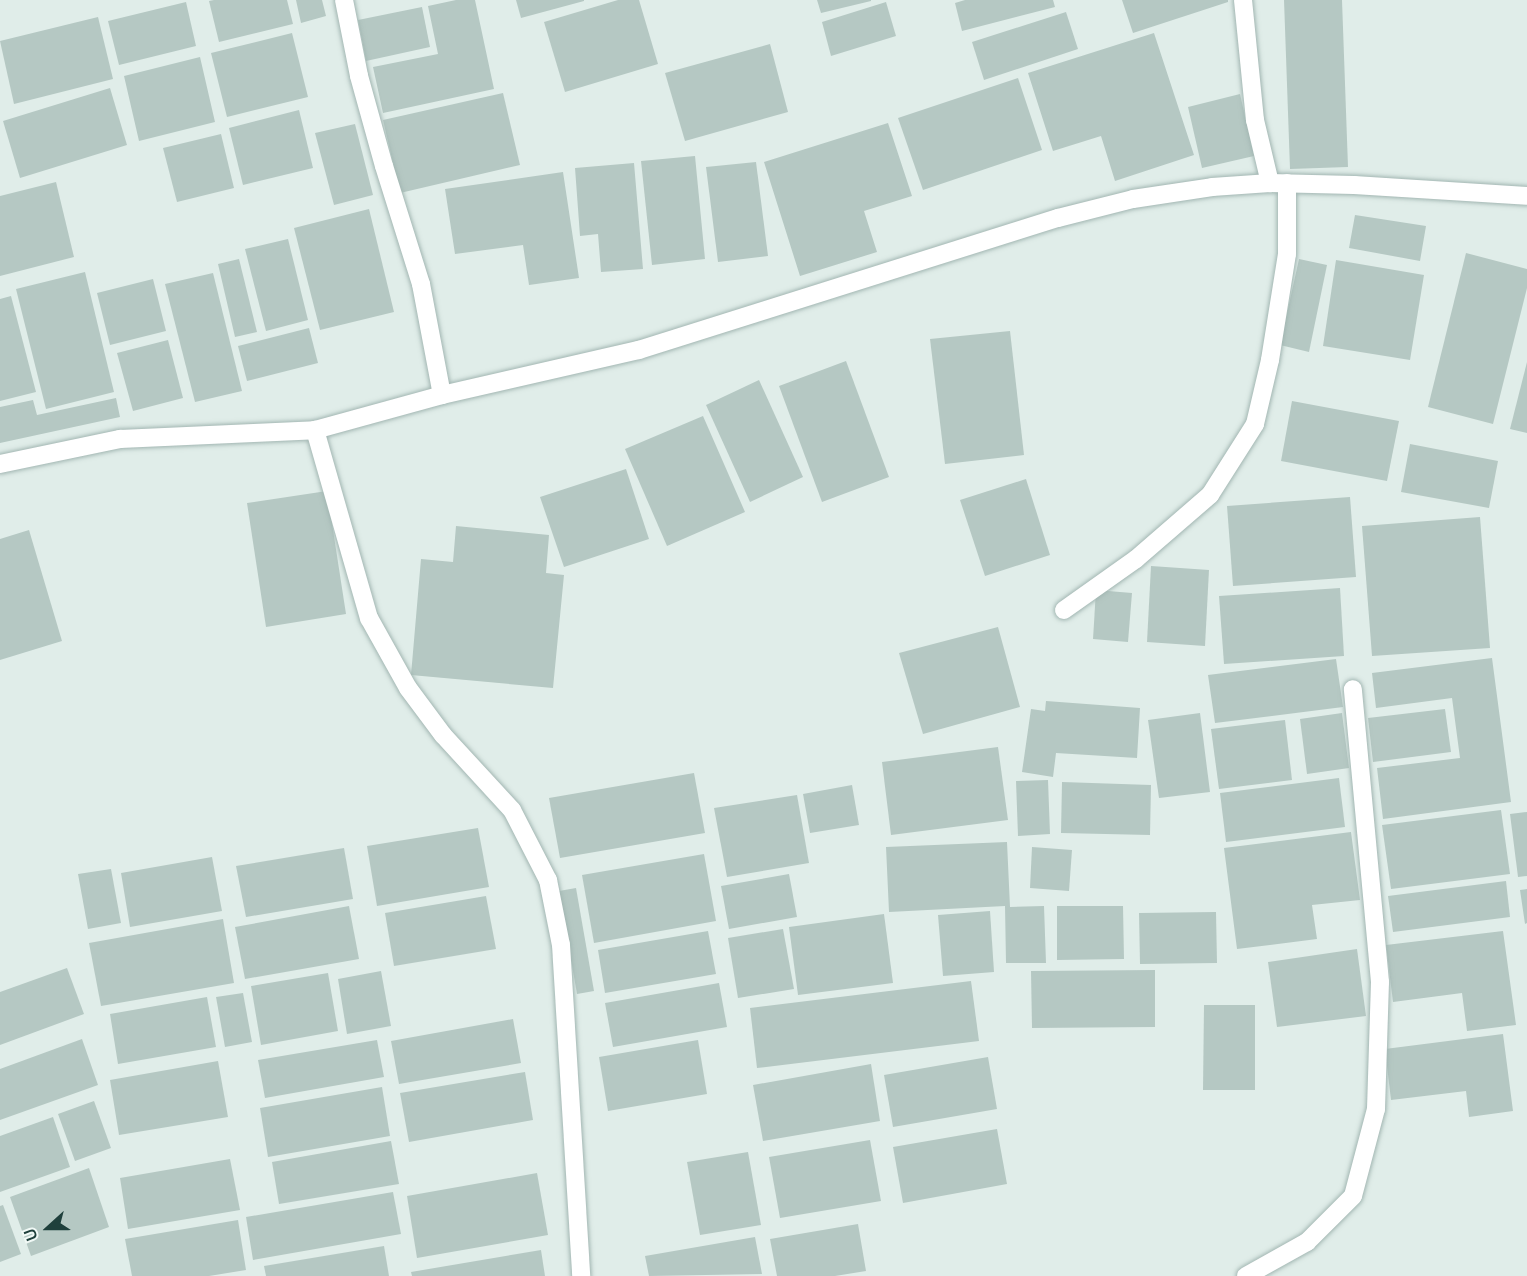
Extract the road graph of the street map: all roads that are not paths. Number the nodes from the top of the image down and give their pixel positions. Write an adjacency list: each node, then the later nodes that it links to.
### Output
1 (344, 0): 5 (street)
2 (1243, 0): 3 (street)
3 (1278, 183): 4 (street); 5 (street); 8 (street)
4 (1527, 196)
5 (442, 395): 6 (street)
6 (315, 430): 7 (street); 10 (street)
7 (0, 464)
8 (1064, 610)
9 (1353, 689): 11 (street)
10 (581, 1276)
11 (1246, 1276)

